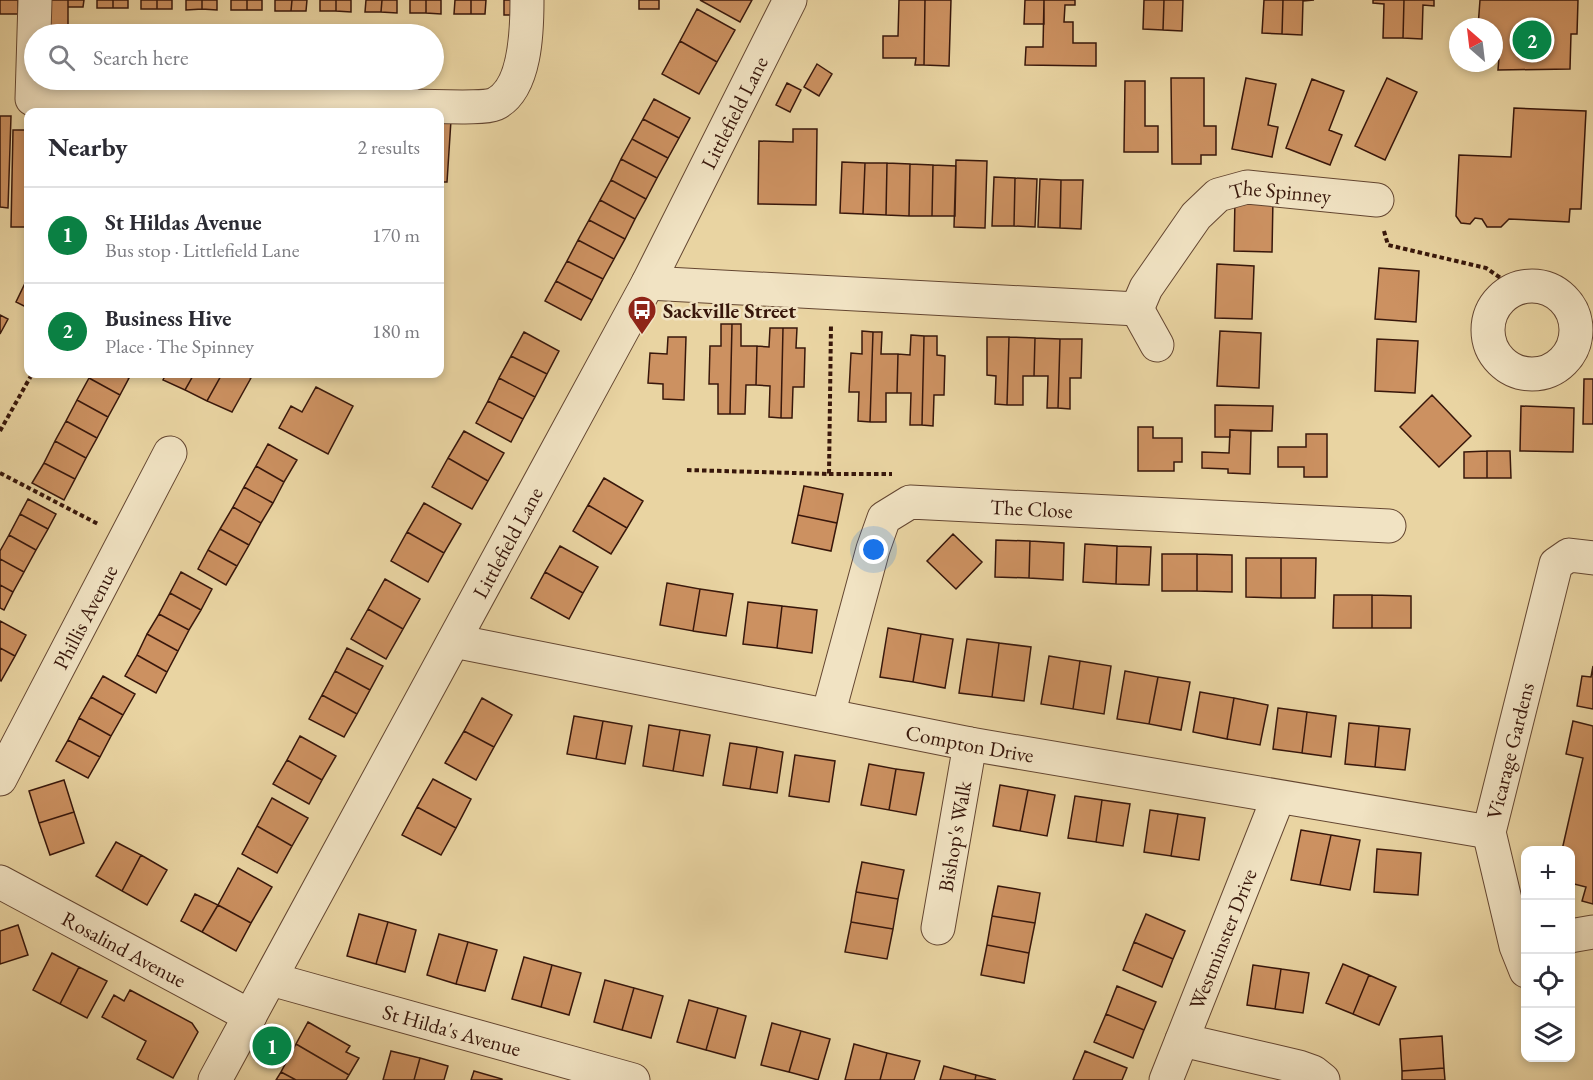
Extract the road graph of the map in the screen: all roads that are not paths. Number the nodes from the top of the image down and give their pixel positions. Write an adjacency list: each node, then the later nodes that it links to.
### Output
1 (35, 0): 4 (street)
2 (528, 0): 5 (street)
3 (790, 0): 7 (street, Littlefield Lane)
4 (34, 24)
5 (32, 90)
6 (1377, 200): 8 (street, The Spinney)
7 (648, 283): 8 (street); 14 (street, Littlefield Lane)
8 (1129, 308): 10 (street)
9 (1585, 326): 9 (street)
10 (1157, 345)
11 (170, 453): 17 (street, Phillis Avenue)
12 (1389, 526): 15 (street, The Close)
13 (1593, 558): 19 (street, Vicarage Gardens)
14 (454, 641): 15 (street, Compton Drive); 25 (street, Littlefield Lane)
15 (828, 715): 16 (street, Compton Drive)
16 (970, 744): 18 (street, Compton Drive); 21 (street, Bishop's Walk)
17 (0, 779)
18 (1278, 798): 19 (street, Compton Drive); 27 (street, Westminster Drive)
19 (1489, 832): 24 (street, Vicarage Gardens)
20 (0, 882): 26 (street, Rosalind Avenue)
21 (938, 928)
22 (1593, 932): 23 (street)
23 (1575, 935)
24 (1521, 950)
25 (271, 979): 26 (street, Littlefield Lane); 29 (street, St Hilda's Avenue)
26 (250, 1016): 28 (street, Littlefield Lane)
27 (1182, 1040): 30 (street, Westminster Drive); 31 (street)
28 (215, 1080)
29 (633, 1080)
30 (1166, 1080)
31 (1323, 1080)

